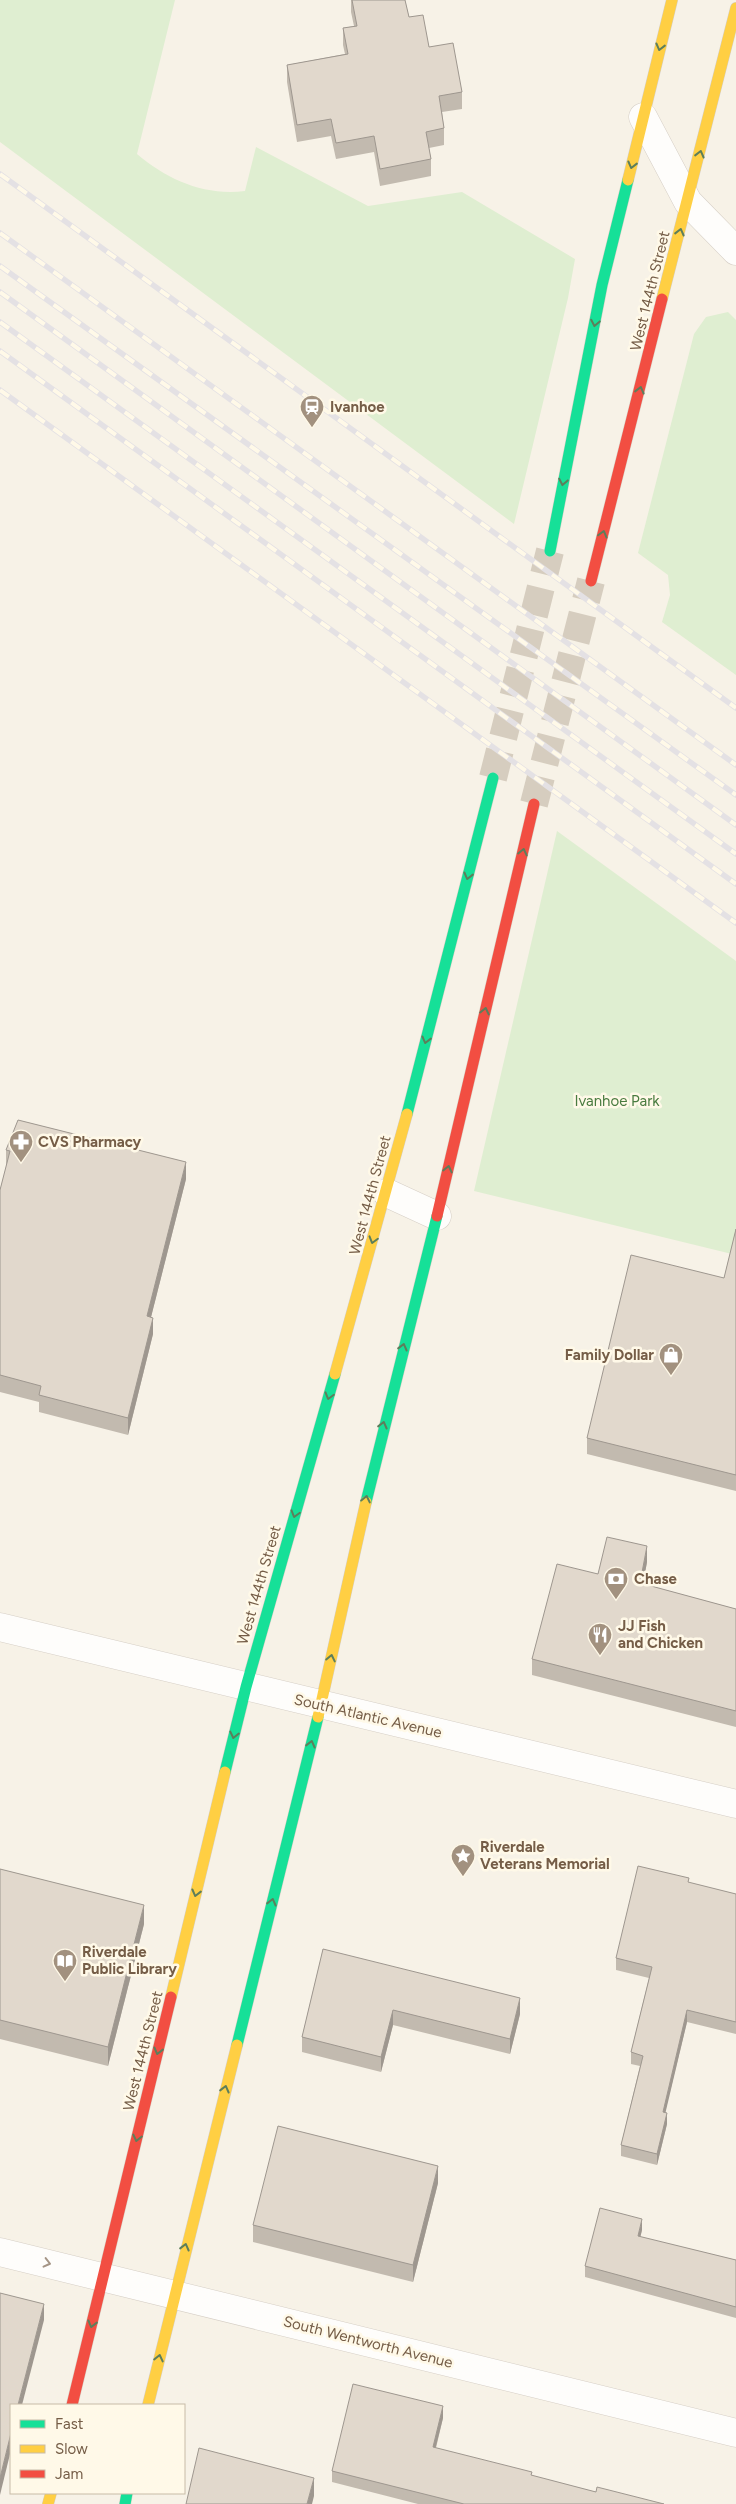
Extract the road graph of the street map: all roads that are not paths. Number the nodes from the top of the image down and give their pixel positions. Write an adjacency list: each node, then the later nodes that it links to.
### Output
1 (672, 0): 3 (street, one-way to 3)
2 (736, 8): 4 (street, West 144th Street, one-way to 2)
3 (643, 117): 4 (street); 6 (street, one-way to 6)
4 (688, 202): 5 (street); 7 (street, West 144th Street, one-way to 4)
5 (736, 251)
6 (550, 551)
7 (591, 581)
8 (493, 778): 10 (street, West 144th Street, one-way to 10)
9 (534, 804): 11 (street, one-way to 9)
10 (387, 1193): 11 (street); 13 (street, West 144th Street, one-way to 13)
11 (437, 1216): 14 (street, one-way to 11)
12 (0, 1627): 13 (street, South Atlantic Avenue)
13 (246, 1687): 14 (street, South Atlantic Avenue); 17 (street, West 144th Street, one-way to 17)
14 (321, 1706): 15 (street, South Atlantic Avenue); 18 (street, one-way to 14)
15 (736, 1804)
16 (0, 2252): 17 (street, South Wentworth Avenue, one-way to 17)
17 (104, 2277): 18 (street, South Wentworth Avenue); 19 (street, West 144th Street, one-way to 19)
18 (174, 2294): 20 (street, one-way to 18); 21 (street, South Wentworth Avenue)
19 (72, 2404)
20 (148, 2404)
21 (736, 2433)

